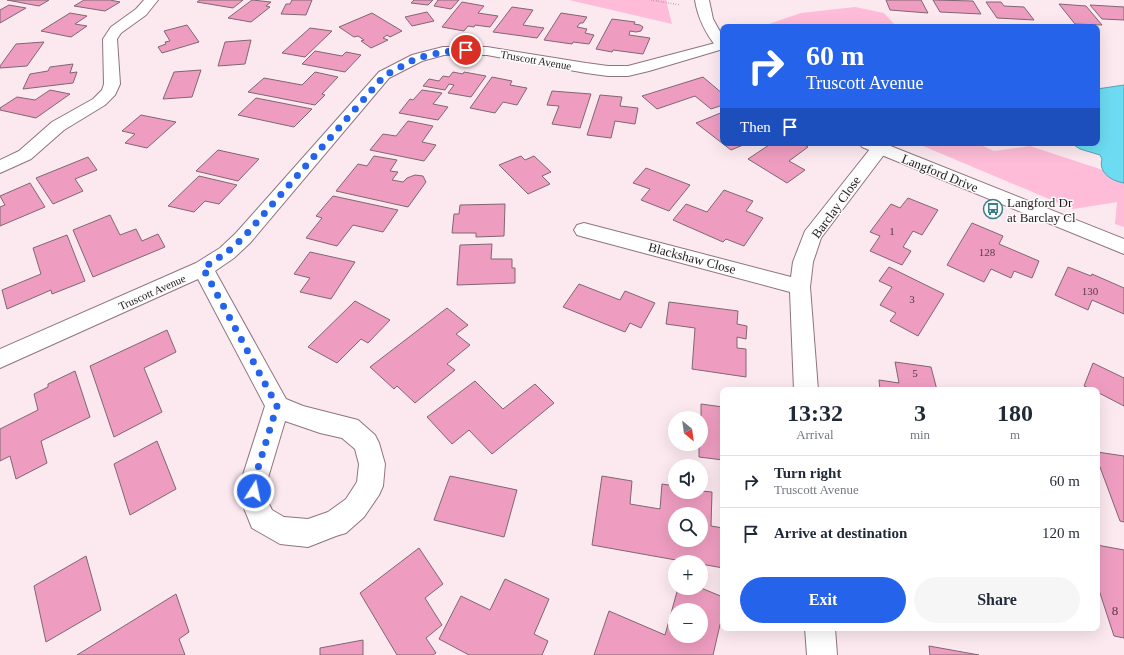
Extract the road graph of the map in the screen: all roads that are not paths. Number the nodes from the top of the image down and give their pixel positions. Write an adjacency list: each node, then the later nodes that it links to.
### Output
1 (150, 0): 6 (street)
2 (702, 0): 3 (street)
3 (720, 44)
4 (720, 47): 9 (street, Truscott Avenue)
5 (874, 146): 8 (street, Langford Drive); 10 (street, Barclay Close)
6 (0, 167)
7 (584, 230): 10 (street, Blackshaw Close)
8 (1124, 247)
9 (203, 268): 11 (street, Truscott Avenue); 13 (street)
10 (800, 287): 12 (street, Barclay Close)
11 (0, 358)
12 (806, 387)
13 (277, 406): 13 (street)
14 (820, 631): 15 (street)
15 (822, 655)

